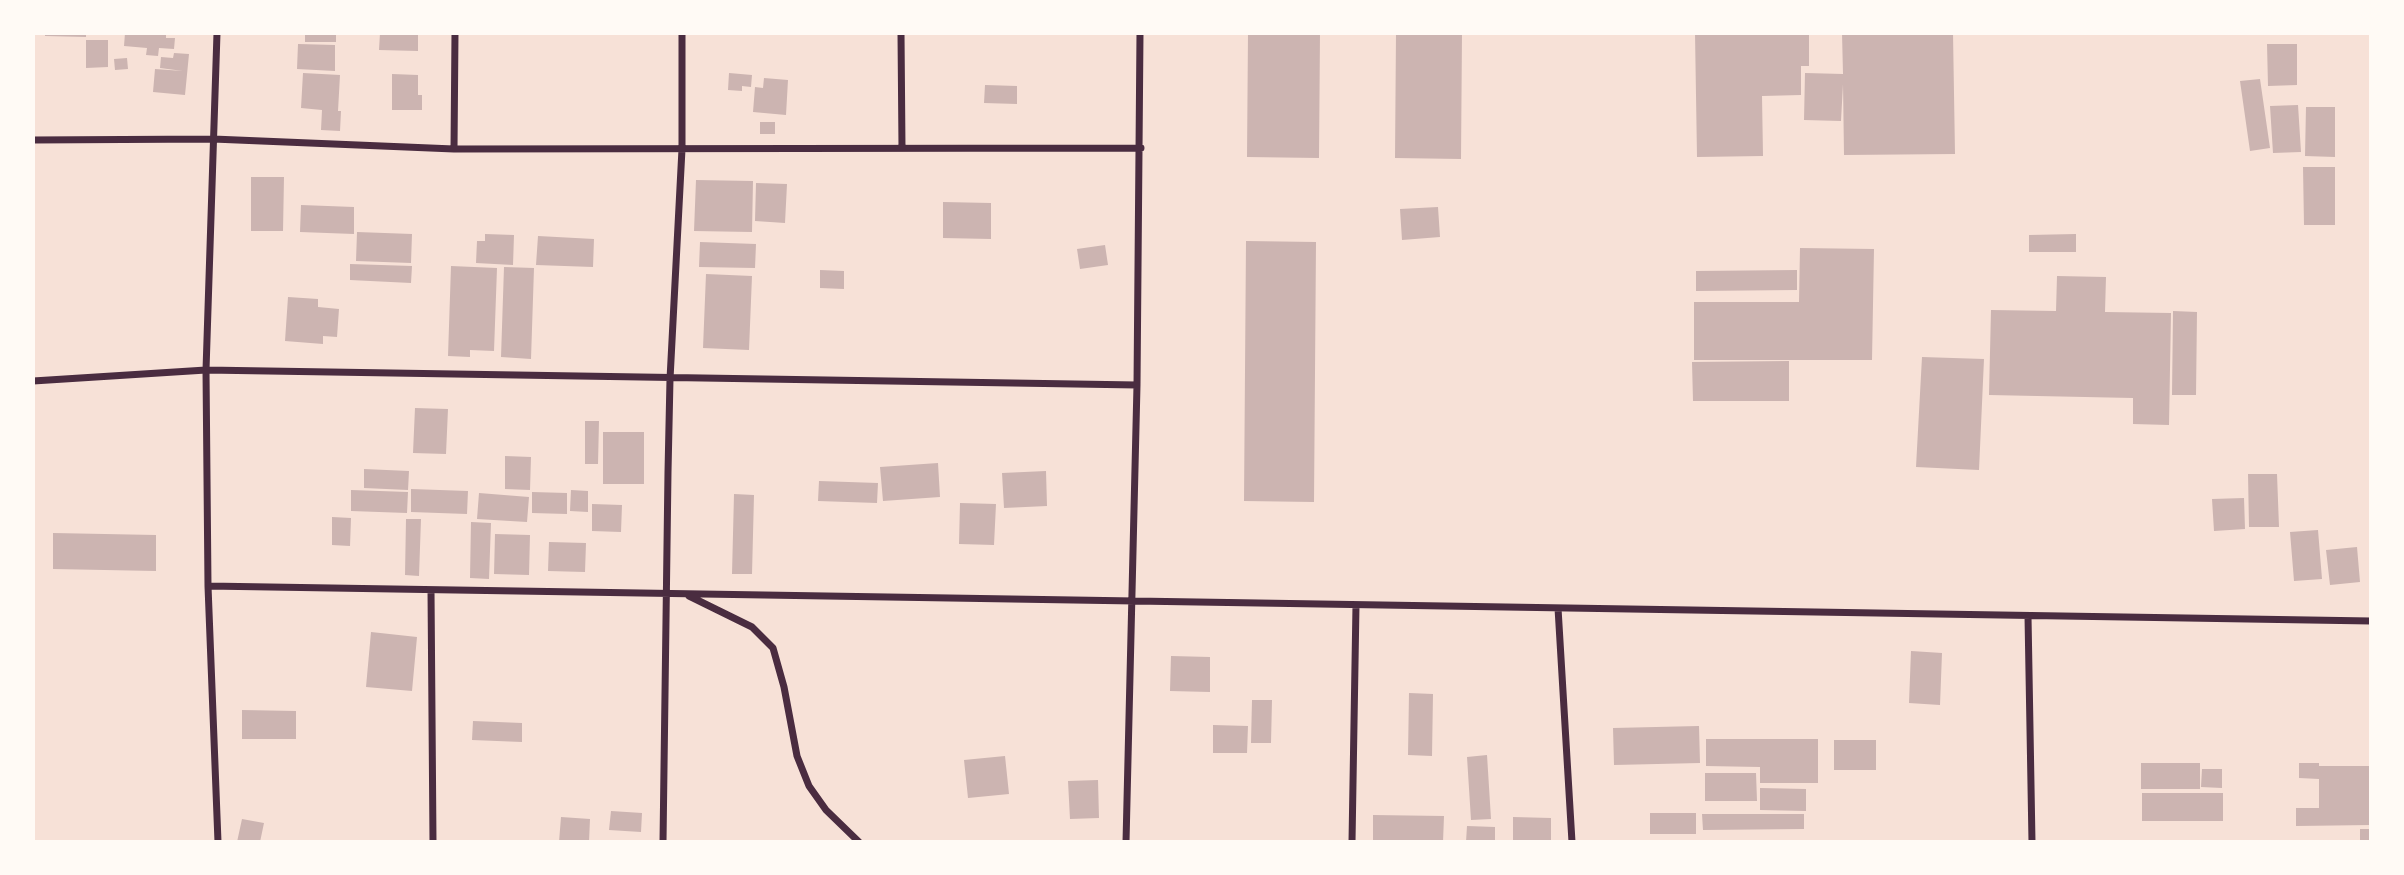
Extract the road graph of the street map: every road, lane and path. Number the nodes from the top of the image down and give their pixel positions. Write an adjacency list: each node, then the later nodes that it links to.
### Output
1 (217, 33): 7 (street)
2 (455, 33): 10 (street)
3 (682, 33): 11 (street)
4 (901, 33): 8 (street)
5 (1140, 33): 9 (street)
6 (33, 139): 7 (street)
7 (214, 139): 10 (street); 12 (street)
8 (901, 148): 9 (street); 11 (street)
9 (1141, 148): 15 (street)
10 (454, 149): 11 (street)
11 (682, 149): 13 (street)
12 (206, 370): 13 (street); 14 (street); 16 (street)
13 (670, 379): 15 (street); 18 (street)
14 (33, 381)
15 (1137, 385): 20 (street)
16 (208, 586): 17 (street); 25 (street)
17 (430, 590): 18 (street); 26 (street)
18 (667, 594): 19 (street); 27 (street)
19 (686, 594): 20 (street); 28 (street)
20 (1132, 601): 21 (street); 29 (street)
21 (1356, 605): 22 (street); 30 (street)
22 (1558, 608): 23 (street); 31 (street)
23 (2028, 616): 24 (street); 32 (street)
24 (2371, 621)
25 (218, 842)
26 (433, 842)
27 (663, 842)
28 (859, 842)
29 (1126, 842)
30 (1352, 842)
31 (1572, 842)
32 (2032, 842)

